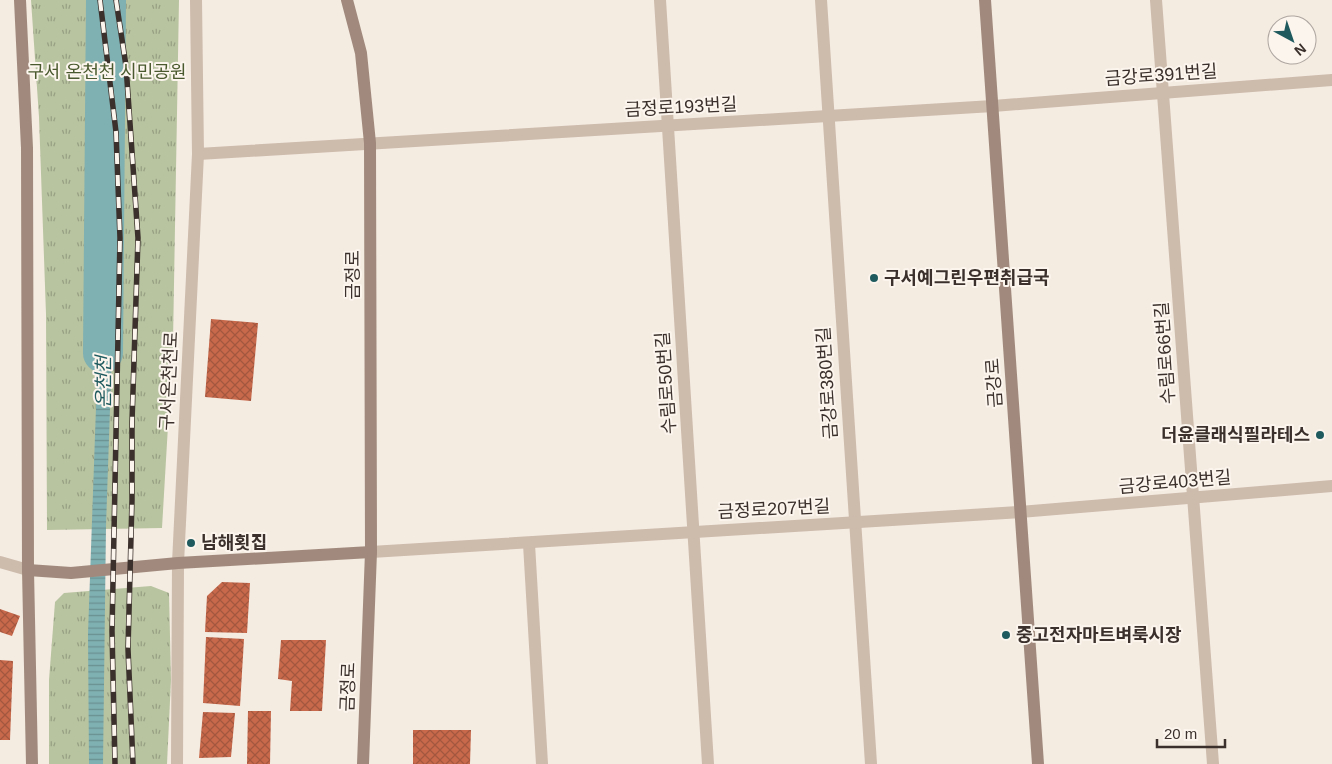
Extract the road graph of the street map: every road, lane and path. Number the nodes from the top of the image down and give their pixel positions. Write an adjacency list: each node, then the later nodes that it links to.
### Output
1 (20, 0): 24 (main road)
2 (196, 0): 14 (street, 구서온천천로)
3 (347, 0): 13 (main road, 금정로)
4 (660, 0): 12 (street, 수림로50번길)
5 (821, 0): 11 (street, 금강로380번길)
6 (985, 0): 10 (main road, 금강로)
7 (1156, 0): 9 (street, 수림로66번길)
8 (1332, 80): 9 (street, 금강로391번길)
9 (1163, 92): 10 (street, 금강로391번길); 16 (street, 수림로66번길)
10 (993, 106): 11 (street, 금정로193번길); 17 (main road, 금강로)
11 (827, 116): 12 (street, 금정로193번길); 18 (street, 금강로380번길)
12 (668, 125): 13 (street, 금정로193번길); 19 (street, 수림로50번길)
13 (370, 143): 14 (street, 금정로193번길); 21 (main road, 금정로)
14 (198, 154): 23 (street, 구서온천천로)
15 (1332, 486): 16 (street, 금강로403번길)
16 (1193, 499): 17 (street, 금강로403번길); 32 (street, 수림로66번길)
17 (1020, 512): 18 (street, 금정로207번길); 31 (main road, 금강로)
18 (854, 522): 19 (street, 금정로207번길); 30 (street, 금강로380번길)
19 (693, 531): 20 (street, 금정로207번길); 29 (street, 수림로50번길)
20 (529, 544): 21 (street, 금정로207번길); 28 (street)
21 (371, 552): 23 (main road); 27 (main road, 금정로)
22 (0, 562): 24 (street)
23 (171, 564): 24 (main road); 26 (street, 구서온천천로)
24 (28, 570): 25 (main road)
25 (32, 764)
26 (177, 764)
27 (363, 764)
28 (542, 764)
29 (708, 764)
30 (871, 764)
31 (1038, 764)
32 (1213, 764)

